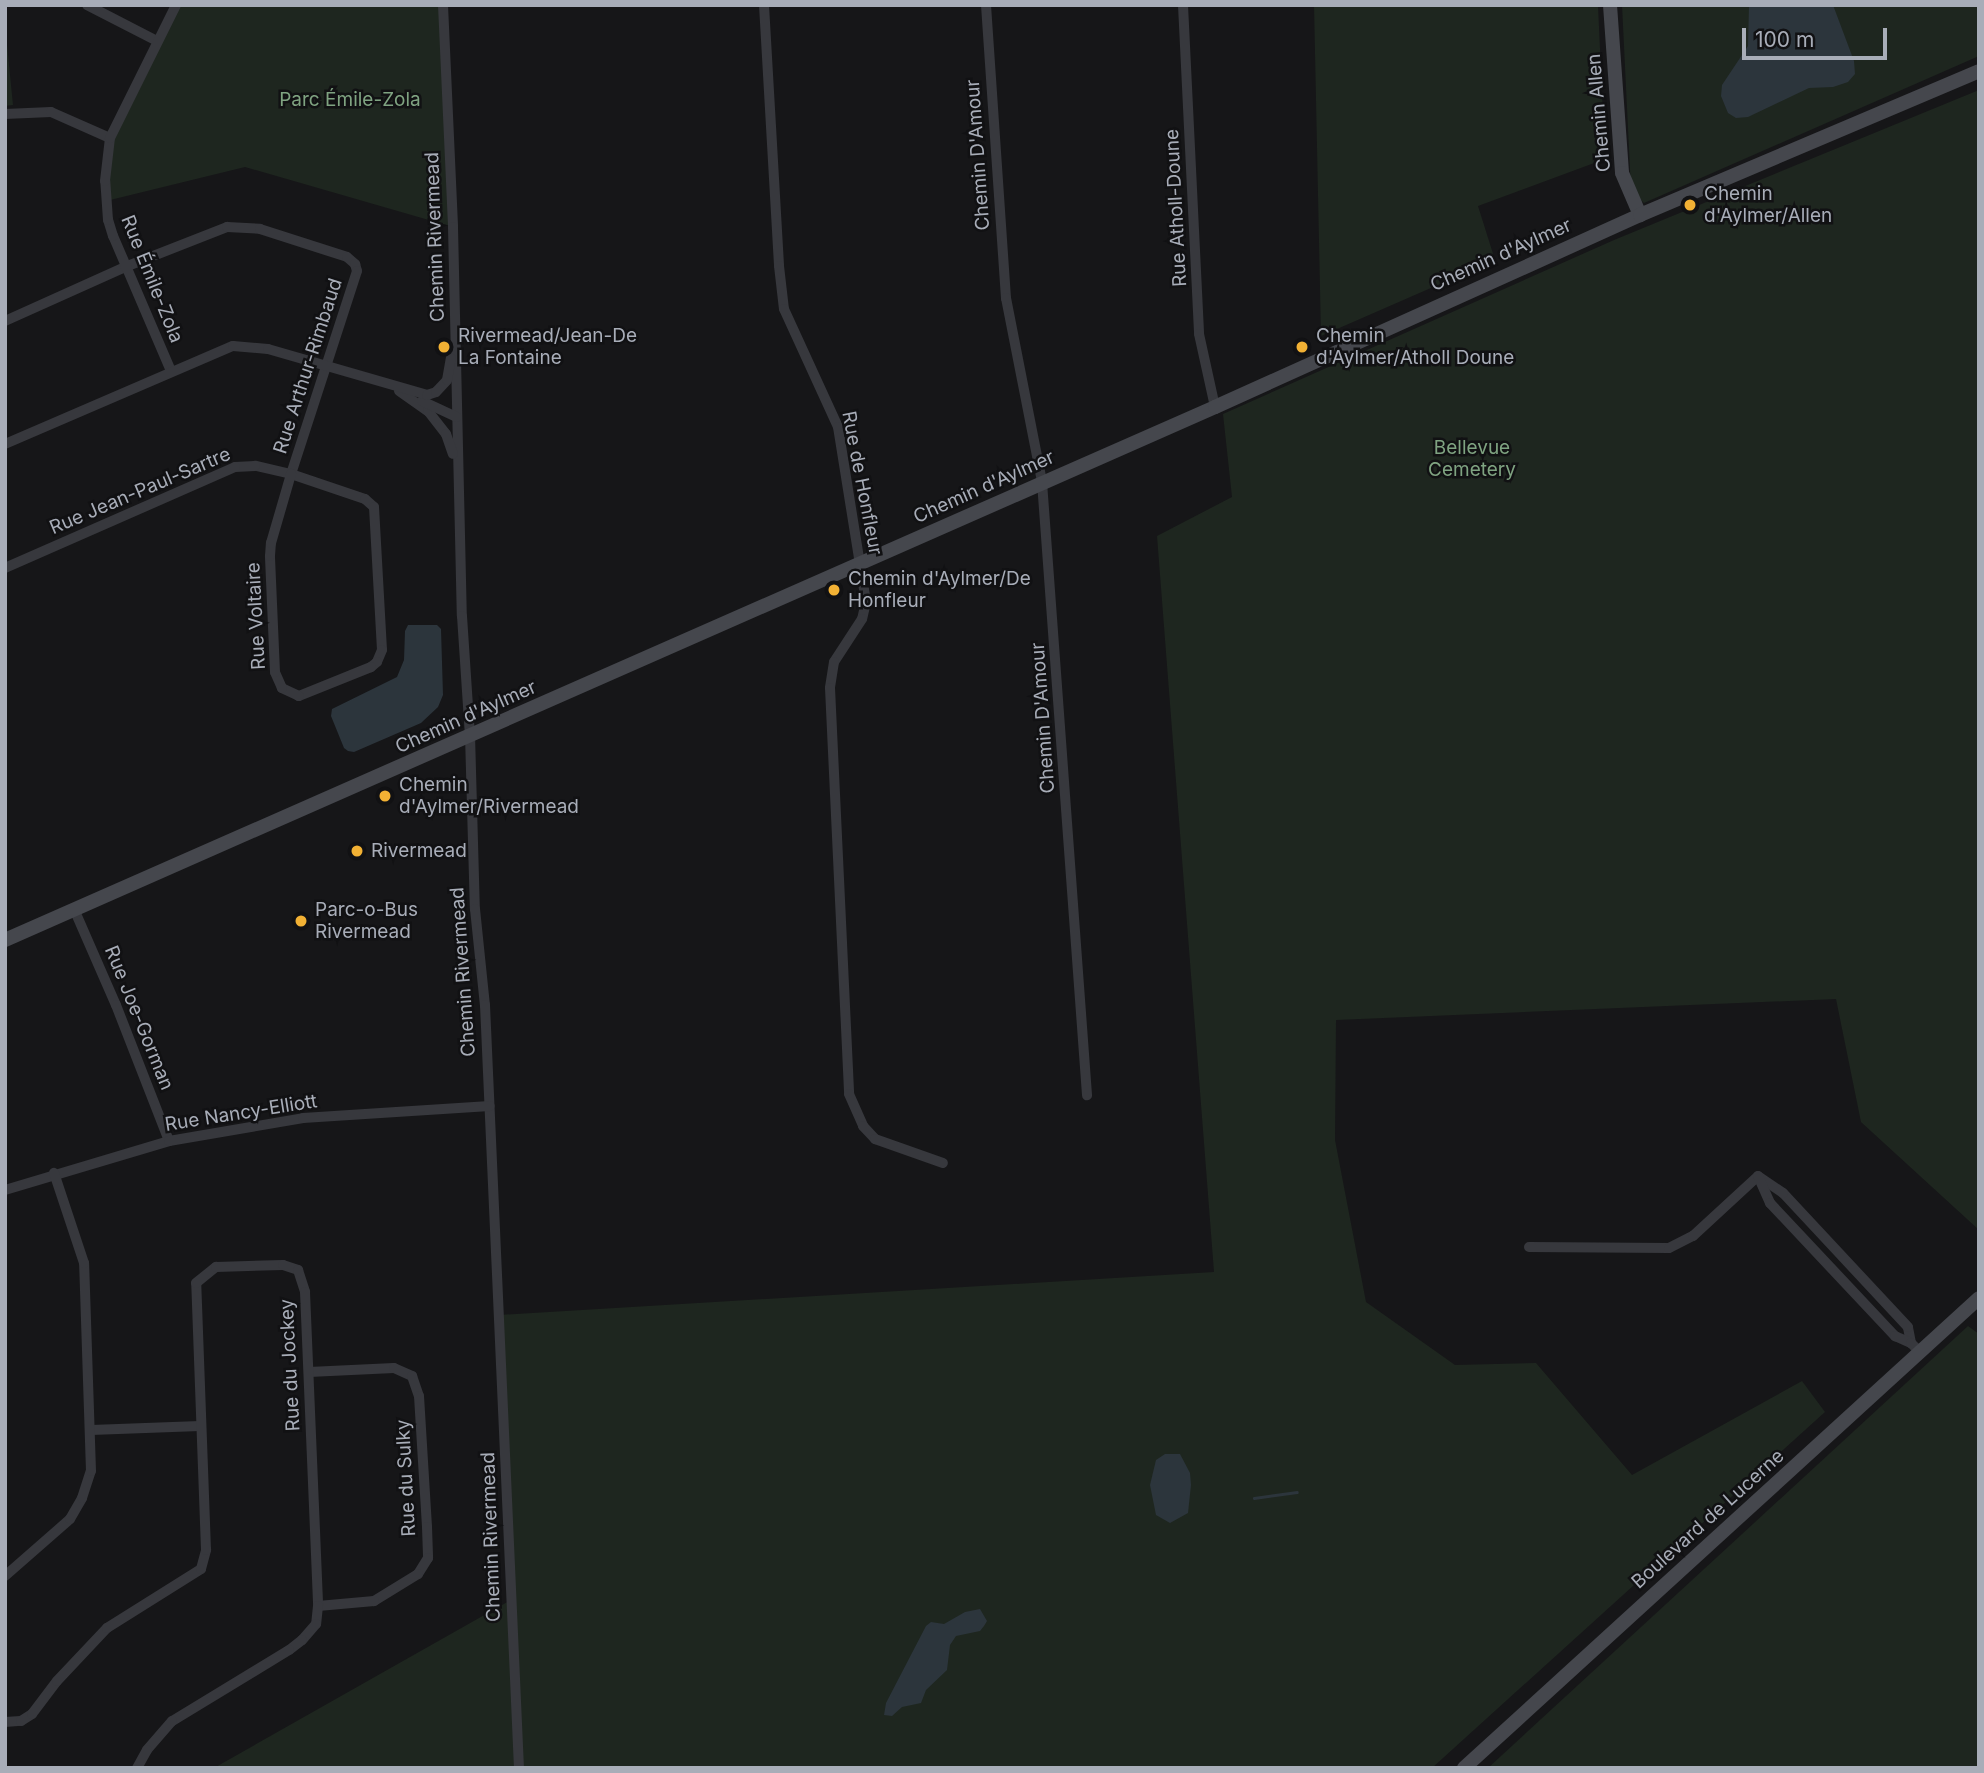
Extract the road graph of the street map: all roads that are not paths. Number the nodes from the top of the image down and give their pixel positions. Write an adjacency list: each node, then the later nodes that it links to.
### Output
1 (87, 5): 8 (street)
2 (176, 5): 8 (street, Rue Émile-Zola)
3 (443, 5): 15 (street, Chemin Rivermead)
4 (764, 5): 25 (street, Rue de Honfleur)
5 (986, 5): 23 (street, Chemin D'Amour)
6 (1183, 5): 19 (street, Rue Atholl-Doune)
7 (1610, 5): 12 (main road, Chemin Allen)
8 (157, 41): 11 (street, Rue Émile-Zola)
9 (1979, 71): 12 (main road, Chemin d'Aylmer)
10 (5, 114): 11 (street)
11 (110, 138): 13 (street, Rue Émile-Zola)
12 (1640, 215): 19 (main road, Chemin d'Aylmer)
13 (125, 267): 14 (street, Rue Arthur-Rimbaud); 16 (street, Rue Arthur-Rimbaud); 17 (street, Rue Émile-Zola)
14 (5, 321)
15 (455, 331): 18 (street); 20 (street, Chemin Rivermead)
16 (327, 368): 17 (street); 18 (street); 22 (street, Rue Arthur-Rimbaud)
17 (171, 371): 21 (street)
18 (394, 388): 20 (street); 24 (street)
19 (1215, 407): 23 (main road, Chemin d'Aylmer)
20 (457, 417): 24 (street, Chemin Rivermead)
21 (5, 444)
22 (291, 474): 22 (street, Rue Voltaire); 26 (street, Rue Jean-Paul-Sartre)
23 (1042, 482): 25 (main road, Chemin d'Aylmer); 30 (street, Chemin D'Amour)
24 (458, 493): 27 (street, Chemin Rivermead)
25 (860, 562): 27 (main road, Chemin d'Aylmer); 33 (street, Rue de Honfleur)
26 (5, 568)
27 (470, 735): 28 (main road, Chemin d'Aylmer); 31 (street, Chemin Rivermead)
28 (74, 909): 29 (main road, Chemin d'Aylmer); 32 (street, Rue Joe-Gorman)
29 (5, 940)
30 (1087, 1095)
31 (490, 1106): 32 (street, Rue Nancy-Elliott); 46 (street, Chemin Rivermead)
32 (169, 1141): 34 (street, Rue Nancy-Elliott)
33 (943, 1163)
34 (54, 1173): 35 (street, Rue Nancy-Elliott); 41 (street)
35 (5, 1190)
36 (1529, 1247): 38 (street)
37 (1979, 1298): 38 (main road, Boulevard de Lucerne)
38 (1916, 1348): 47 (main road, Boulevard de Lucerne)
39 (309, 1373): 40 (street, Rue du Jockey); 43 (street, Rue du Jockey); 43 (street, Rue du Sulky)
40 (200, 1426): 41 (street); 44 (street, Rue du Jockey)
41 (91, 1430): 42 (street)
42 (5, 1576)
43 (318, 1606): 45 (street, Rue du Jockey)
44 (5, 1721)
45 (137, 1768)
46 (519, 1768)
47 (1464, 1768)

